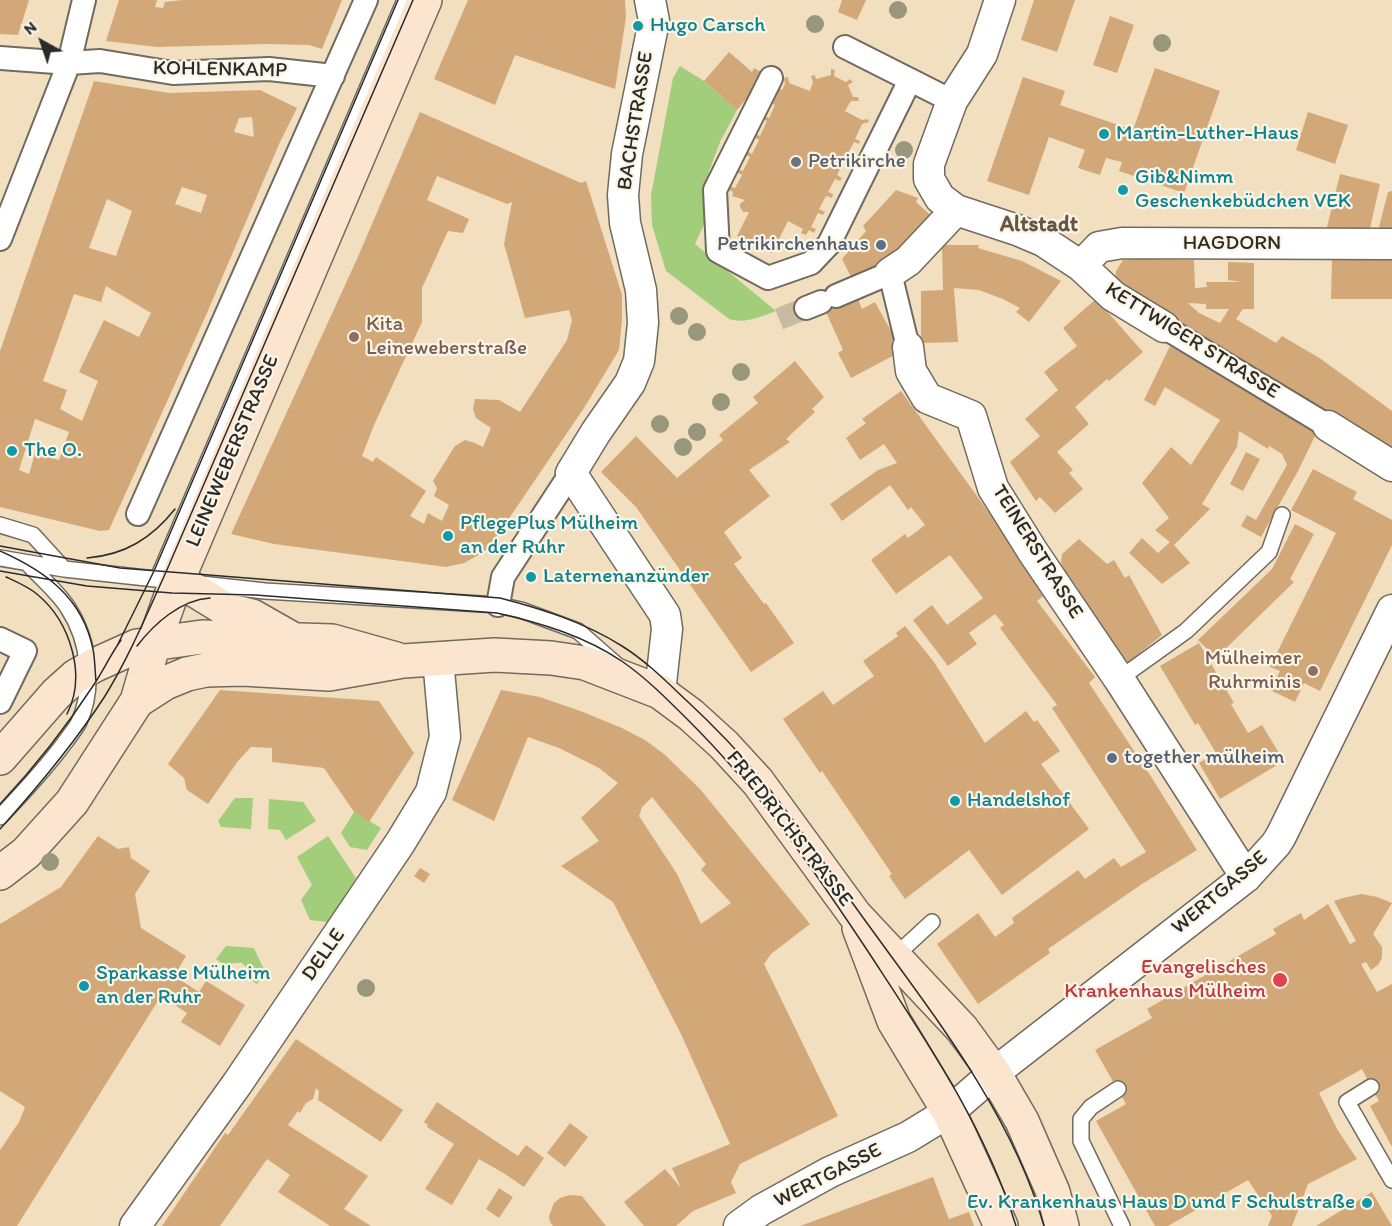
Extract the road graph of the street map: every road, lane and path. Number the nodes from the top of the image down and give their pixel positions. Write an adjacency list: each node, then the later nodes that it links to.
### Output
1 (84, 0): 9 (street)
2 (366, 0): 10 (street)
3 (405, 0): 31 (lane)
4 (425, 0): 31 (main road, LEINEWEBERSTRASSE)
5 (650, 0): 24 (street, BACHSTRASSE)
6 (1000, 0): 13 (street)
7 (845, 46): 12 (street)
8 (0, 58): 9 (street, KOHLENKAMP)
9 (69, 63): 10 (street, KOHLENKAMP); 15 (street)
10 (333, 76): 25 (street)
11 (771, 78): 12 (street)
12 (910, 80): 13 (street)
13 (952, 101): 14 (street)
14 (956, 210): 17 (street, KETTWIGER STRASSE); 18 (street)
15 (0, 239)
16 (1392, 244): 17 (street, HAGDORN)
17 (1081, 266): 20 (street, KETTWIGER STRASSE)
18 (890, 273): 19 (street); 21 (street, TEINERSTRASSE)
19 (821, 302)
20 (1164, 327): 22 (street, KETTWIGER STRASSE)
21 (908, 347): 40 (street, TEINERSTRASSE)
22 (1328, 426): 23 (street, KETTWIGER STRASSE)
23 (1392, 466)
24 (571, 473): 32 (street, BACHSTRASSE); 41 (street)
25 (138, 514)
26 (1282, 514): 40 (lane)
27 (0, 525): 30 (lane)
28 (0, 558): 29 (lane)
29 (28, 564): 30 (lane); 39 (lane)
30 (64, 569): 31 (lane)
31 (168, 579): 32 (lane); 35 (main road); 36 (main road, LEINEWEBERSTRASSE)
32 (498, 605): 41 (lane)
33 (1392, 610): 48 (street, WERTGASSE)
34 (0, 639): 43 (street)
35 (294, 639): 36 (main road); 38 (main road)
36 (154, 643): 39 (main road); 42 (main road, LEINEWEBERSTRASSE)
37 (438, 659): 38 (main road, FRIEDRICHSTRASSE); 41 (main road, FRIEDRICHSTRASSE); 57 (street, DELLE)
38 (403, 661): 42 (main road)
39 (88, 668): 44 (main road); 46 (lane)
40 (1119, 679): 48 (street, TEINERSTRASSE)
41 (646, 686): 49 (main road, FRIEDRICHSTRASSE)
42 (136, 701): 47 (main road, LEINEWEBERSTRASSE)
43 (0, 702)
44 (11, 723): 45 (main road)
45 (0, 758)
46 (0, 817)
47 (0, 873)
48 (1246, 877): 52 (street, WERTGASSE)
49 (855, 915): 51 (main road, FRIEDRICHSTRASSE); 55 (main road, FRIEDRICHSTRASSE)
50 (932, 922): 51 (lane)
51 (894, 957): 52 (main road, FRIEDRICHSTRASSE)
52 (994, 1073): 55 (street, WERTGASSE); 60 (main road, FRIEDRICHSTRASSE)
53 (1371, 1087): 56 (lane)
54 (1118, 1089): 61 (lane)
55 (949, 1112): 58 (street, WERTGASSE); 59 (main road, FRIEDRICHSTRASSE)
56 (1392, 1180)
57 (135, 1226)
58 (739, 1226)
59 (1000, 1226)
60 (1062, 1226)
61 (1122, 1226)

